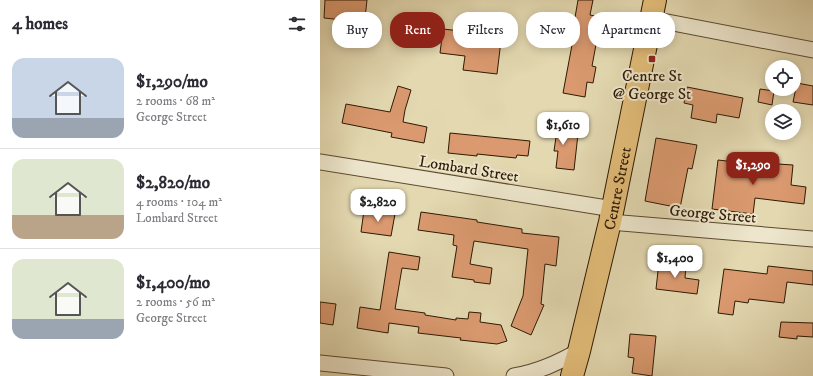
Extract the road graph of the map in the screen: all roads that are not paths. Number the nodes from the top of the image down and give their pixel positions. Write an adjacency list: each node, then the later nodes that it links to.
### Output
1 (654, 9): 2 (street); 4 (main road, Centre Street)
2 (813, 50)
3 (320, 162): 4 (street, Lombard Street)
4 (611, 216): 5 (street, George Street); 6 (main road, Centre Street)
5 (813, 239)
6 (579, 351): 9 (street); 10 (main road, Centre Street)
7 (320, 363): 8 (street)
8 (446, 376)
9 (514, 376)
10 (572, 376)

